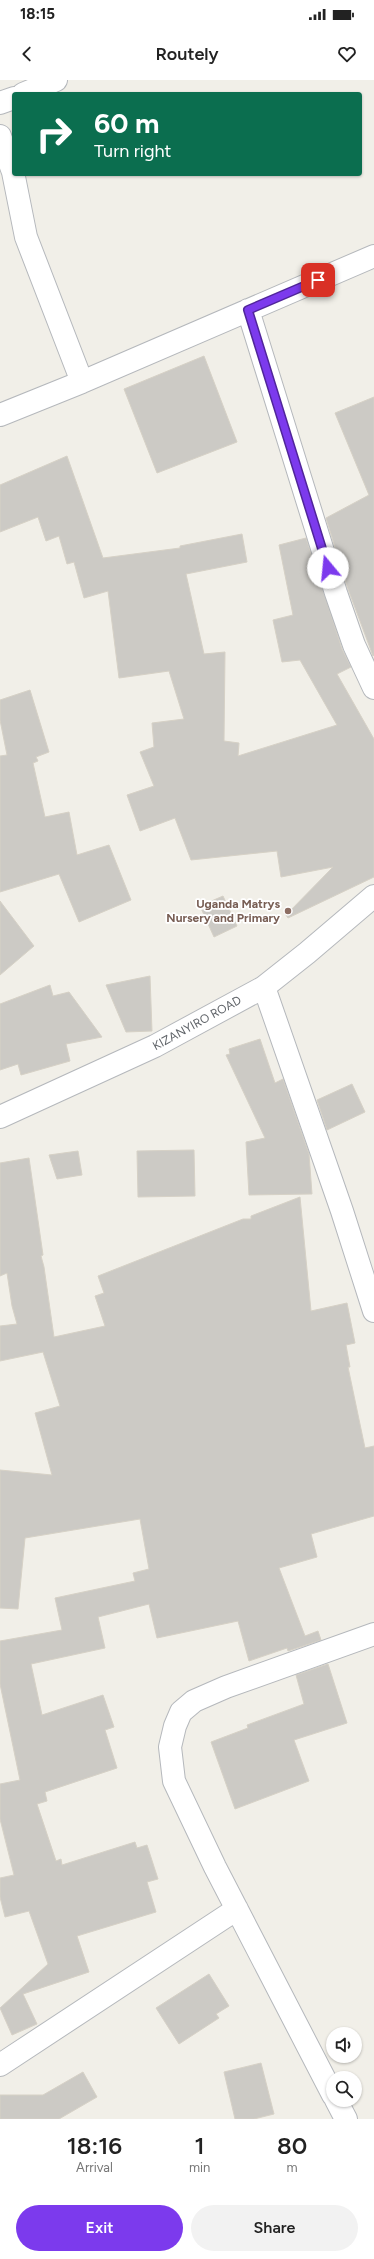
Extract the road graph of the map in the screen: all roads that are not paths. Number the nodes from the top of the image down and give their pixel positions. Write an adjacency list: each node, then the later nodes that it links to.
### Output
1 (56, 80): 2 (street)
2 (28, 92)
3 (12, 99): 4 (street)
4 (0, 104)
5 (0, 136): 6 (street)
6 (12, 169)
7 (14, 176): 10 (street)
8 (374, 256): 9 (street)
9 (248, 310): 10 (street); 12 (street)
10 (82, 382): 11 (street)
11 (0, 415)
12 (374, 688)
13 (374, 896): 14 (street, KIZANYIRO ROAD)
14 (264, 987): 15 (street, KIZANYIRO ROAD); 16 (street)
15 (0, 1117)
16 (374, 1311)
17 (374, 1634): 18 (street)
18 (236, 1909): 19 (street); 20 (street)
19 (0, 2065)
20 (326, 2082)
21 (340, 2107): 22 (street)
22 (346, 2119)

